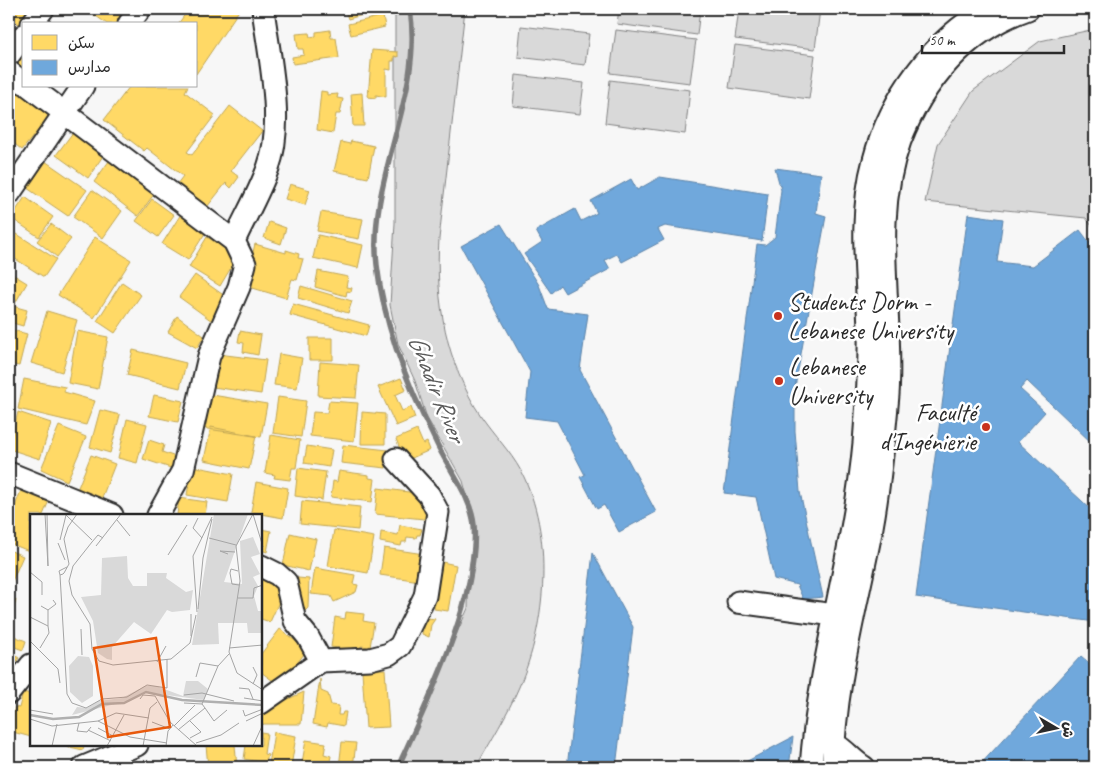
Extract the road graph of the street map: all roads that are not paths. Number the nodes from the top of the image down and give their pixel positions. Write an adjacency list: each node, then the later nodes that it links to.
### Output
1 (43, 9): 6 (street)
2 (140, 9): 7 (street)
3 (263, 9): 17 (street)
4 (988, 9): 15 (street)
5 (1028, 9): 15 (street)
6 (33, 22)
7 (130, 22)
8 (22, 38): 9 (street)
9 (9, 55)
10 (9, 72): 11 (street)
11 (22, 82)
12 (32, 88): 14 (street)
13 (82, 88): 14 (street)
14 (64, 112): 16 (street); 17 (street)
15 (881, 171): 18 (street)
16 (9, 194)
17 (234, 241): 22 (street)
18 (874, 255): 25 (street); 30 (street)
19 (396, 459): 26 (street)
20 (9, 473): 21 (street)
21 (110, 514)
22 (159, 514)
23 (262, 566): 26 (street)
24 (738, 602): 25 (street)
25 (834, 615): 30 (street)
26 (321, 661): 29 (street)
27 (30, 666): 28 (street)
28 (9, 692)
29 (262, 702)
30 (823, 741): 33 (street); 34 (street); 35 (street)
31 (135, 746): 32 (street)
32 (84, 767)
33 (812, 767)
34 (833, 767)
35 (864, 767)

